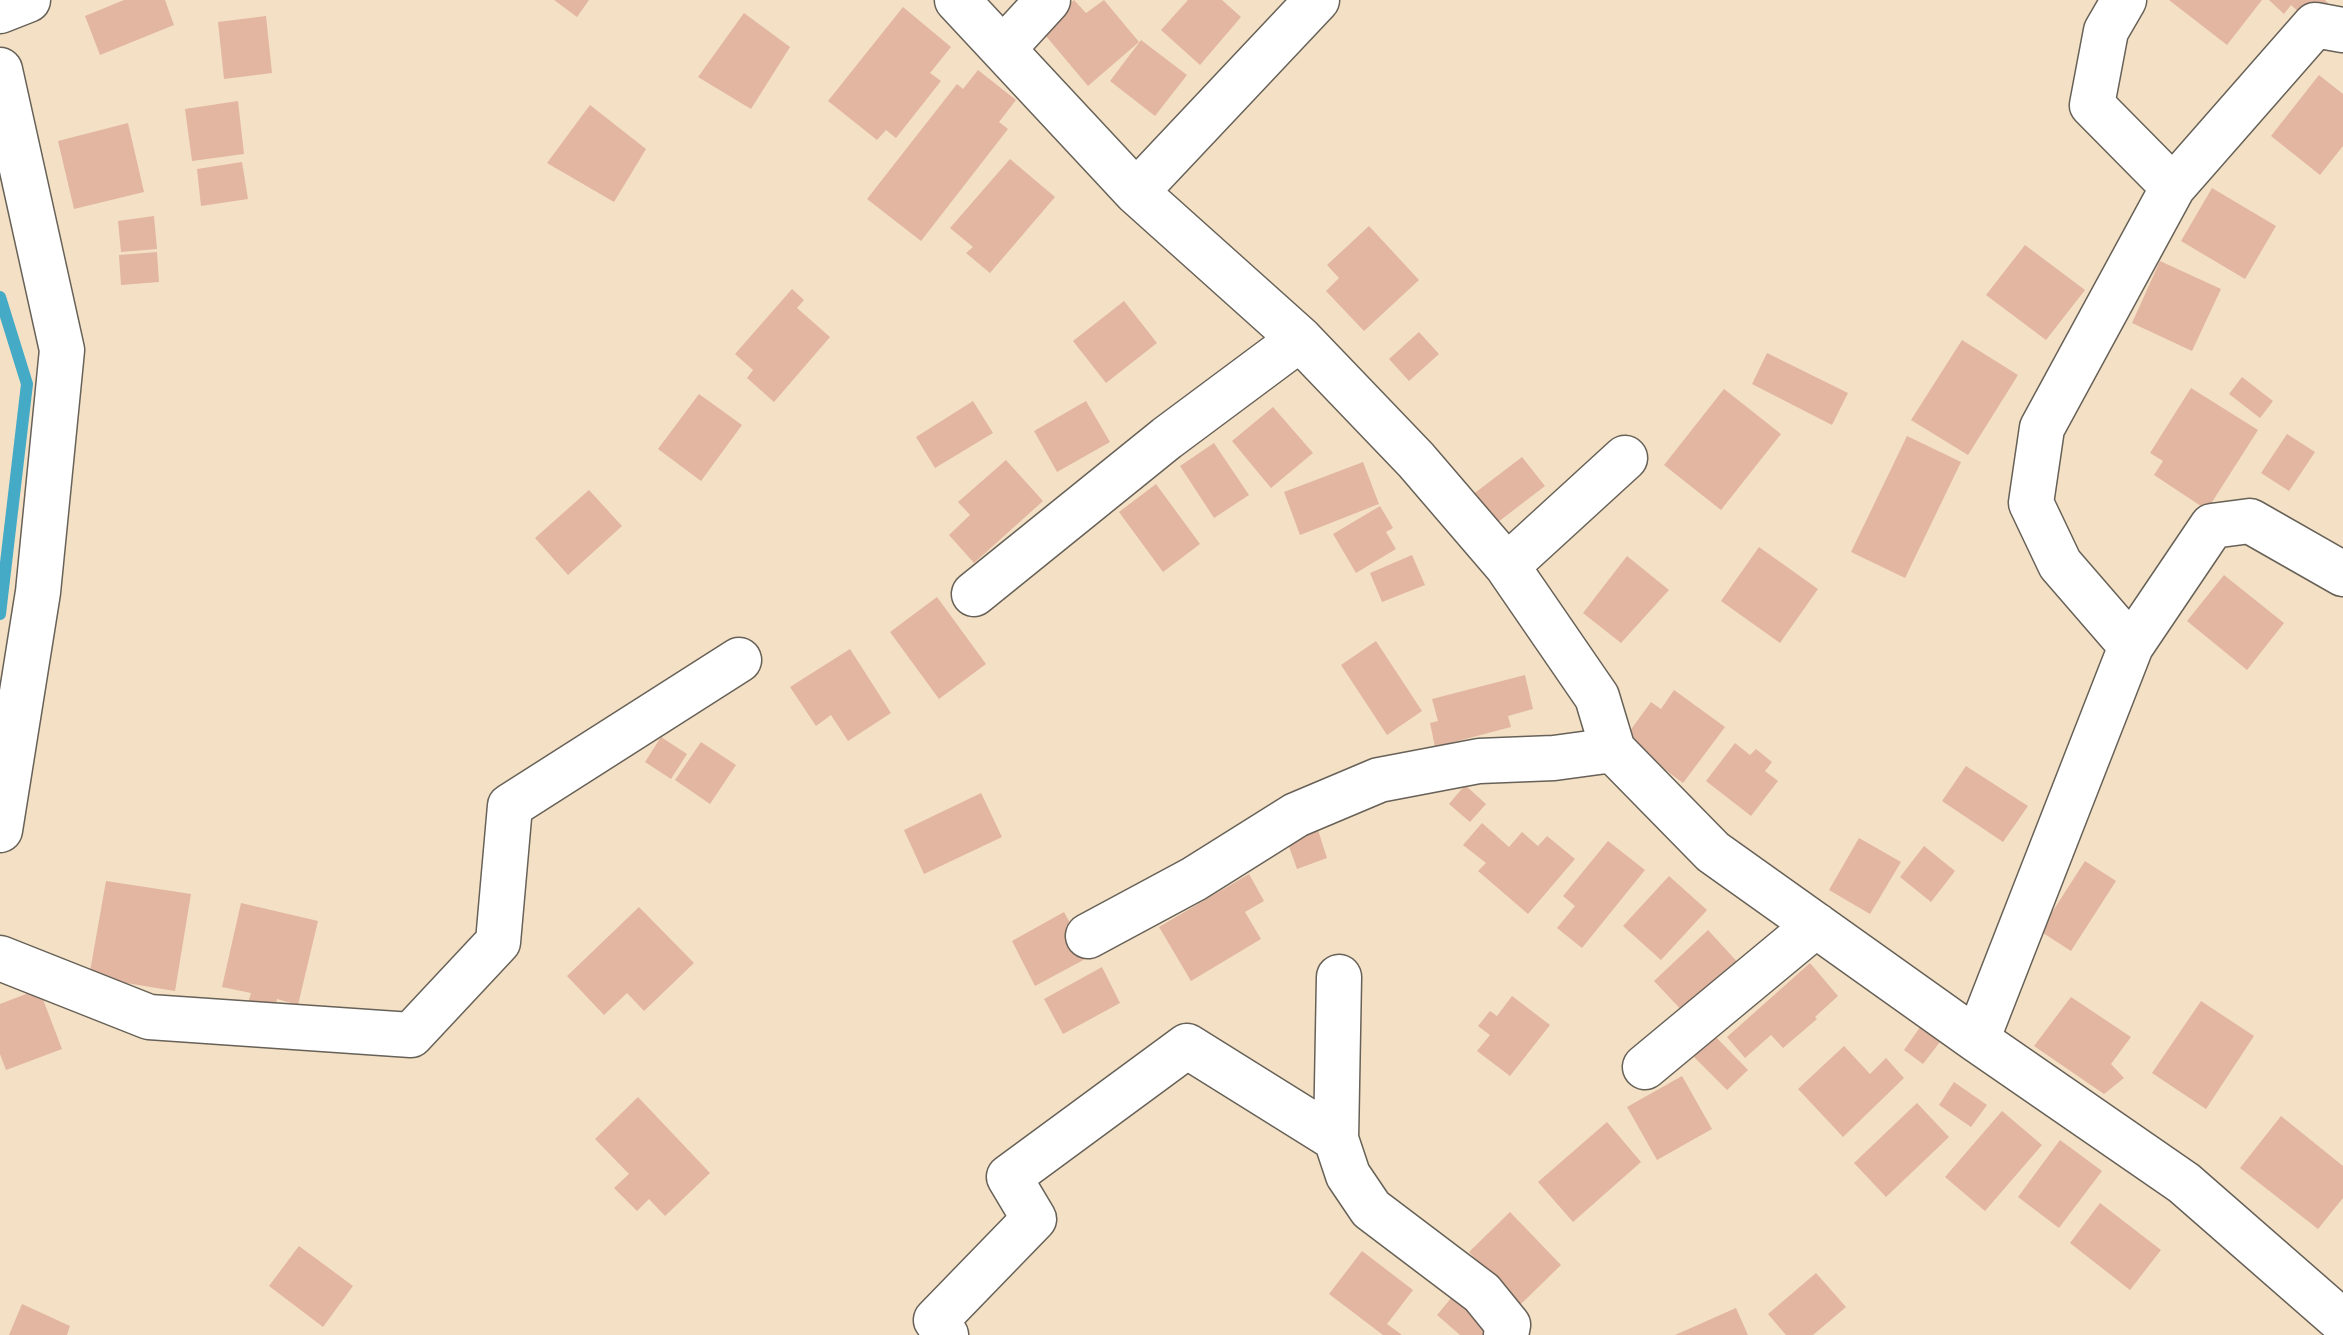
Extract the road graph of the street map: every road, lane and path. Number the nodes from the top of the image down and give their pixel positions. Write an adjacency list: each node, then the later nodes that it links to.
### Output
1 (28, 0): 6 (street)
2 (957, 0): 8 (street)
3 (1048, 0): 8 (street)
4 (1317, 0): 11 (street)
5 (2124, 0): 10 (street)
6 (0, 11)
7 (2343, 30): 10 (street)
8 (1003, 49): 11 (street)
9 (0, 70): 20 (street)
10 (2173, 187): 17 (street)
11 (1136, 192): 12 (street)
12 (1300, 339): 14 (street); 16 (street)
13 (1625, 458): 14 (street)
14 (1507, 566): 19 (street)
15 (2343, 574): 17 (street)
16 (974, 594)
17 (2131, 646): 25 (street)
18 (739, 660): 23 (street)
19 (1613, 750): 21 (street); 22 (street)
20 (0, 830)
21 (1816, 925): 25 (street); 26 (street)
22 (1088, 936)
23 (0, 958)
24 (1339, 977): 27 (street)
25 (1977, 1040): 28 (street)
26 (1645, 1067)
27 (1336, 1139): 29 (street); 30 (street)
28 (2343, 1322)
29 (946, 1335)
30 (1506, 1335)

